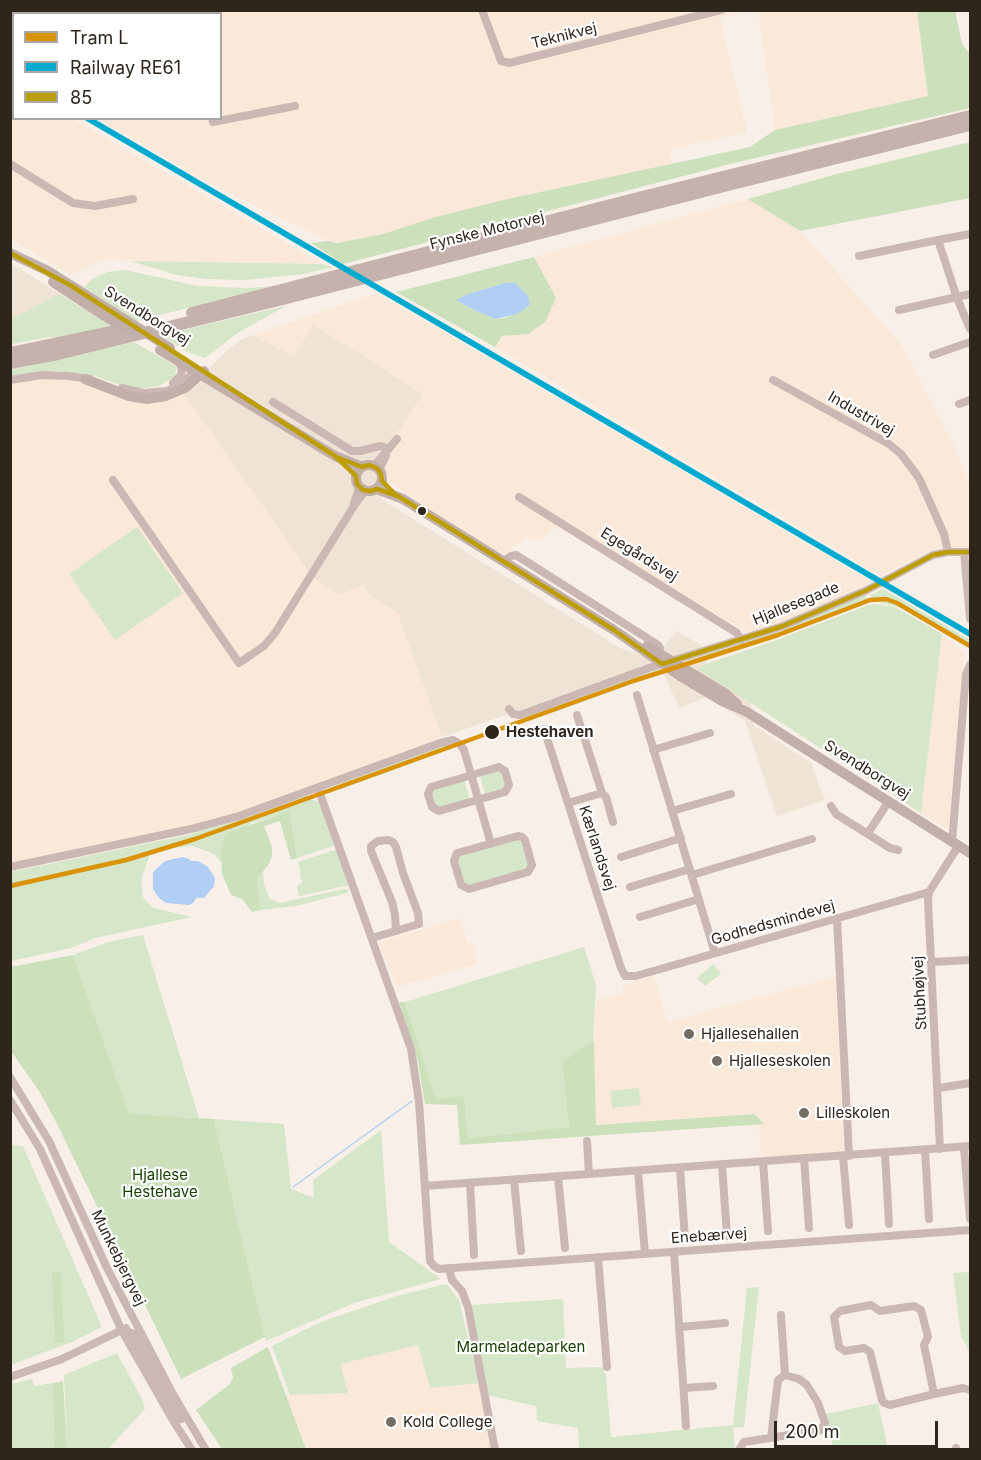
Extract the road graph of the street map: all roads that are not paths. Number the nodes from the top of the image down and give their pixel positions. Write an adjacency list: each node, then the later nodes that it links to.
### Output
1 (482, 10): 2 (street, Teknikvej)
2 (721, 10)
3 (295, 106): 5 (street)
4 (970, 116): 19 (highway, Fynske Motorvej)
5 (212, 120)
6 (970, 125): 22 (highway, Fynske Motorvej)
7 (10, 164): 8 (street)
8 (133, 199)
9 (970, 234): 10 (street)
10 (938, 240): 12 (street); 14 (street)
11 (11, 253): 18 (main road, Svendborgvej, bridge)
12 (859, 256)
13 (970, 294): 14 (street)
14 (957, 298): 15 (street); 16 (street)
15 (899, 309)
16 (970, 329)
17 (970, 342): 20 (street)
18 (165, 349): 21 (main road, Svendborgvej); 23 (main road, Svendborgvej)
19 (10, 353)
20 (933, 355)
21 (179, 362): 23 (main road, Svendborgvej); 27 (street)
22 (10, 363)
23 (200, 372): 24 (main road); 27 (street); 33 (main road, Svendborgvej)
24 (86, 379): 25 (street); 27 (street)
25 (10, 380)
26 (773, 380): 37 (street, Industrivej)
27 (143, 393)
28 (970, 400): 30 (street)
29 (273, 402): 32 (street)
30 (959, 404)
31 (397, 439): 32 (street)
32 (389, 449): 33 (street)
33 (372, 475): 35 (main road); 35 (main road); 39 (main road, Svendborgvej)
34 (112, 480): 35 (street)
35 (362, 489)
36 (519, 496): 41 (street, Egegårdsvej)
37 (948, 552): 38 (street, Hjallesegade); 41 (street, Hjallesegade)
38 (967, 552): 40 (street)
39 (504, 561): 42 (main road, Svendborgvej); 42 (street, Svendborgvej)
40 (970, 619)
41 (741, 640): 42 (street, Hjallesegade)
42 (664, 659): 45 (street); 55 (main road, Svendborgvej)
43 (970, 664): 64 (street)
44 (637, 695): 49 (street)
45 (509, 709)
46 (577, 715): 52 (street)
47 (544, 729): 56 (street, Kærlandsvej)
48 (710, 733): 49 (street)
49 (653, 750): 58 (street)
50 (472, 775): 51 (street); 54 (street); 54 (street); 54 (street)
51 (318, 788): 68 (street); 76 (street)
52 (602, 793): 56 (street); 59 (street)
53 (731, 794): 58 (street)
54 (479, 800): 63 (street)
55 (889, 801): 60 (street); 64 (main road, Svendborgvej)
56 (568, 803): 80 (street, Kærlandsvej)
57 (831, 806): 60 (street)
58 (672, 811): 61 (street)
59 (613, 822)
60 (868, 833): 65 (street)
61 (681, 838): 67 (street); 69 (street)
62 (812, 839): 69 (street)
63 (491, 844): 63 (street)
64 (955, 844): 66 (main road, Svendborgvej); 71 (street)
65 (898, 850)
66 (970, 853)
67 (621, 857)
68 (10, 867)
69 (691, 872): 70 (street); 72 (street)
70 (630, 887)
71 (929, 892): 74 (street, Godhedsmindevej); 79 (street, Stubhøjvej)
72 (699, 899): 73 (street); 77 (street)
73 (640, 917)
74 (837, 918): 77 (street, Godhedsmindevej); 90 (street)
75 (396, 931): 75 (street); 76 (street)
76 (372, 938): 100 (street)
77 (715, 953): 80 (street, Godhedsmindevej)
78 (970, 960): 79 (street)
79 (932, 962): 83 (street, Stubhøjvej)
80 (625, 976)
81 (10, 1077): 118 (street, Munkebjergvej)
82 (970, 1083): 83 (street)
83 (939, 1088): 87 (street, Stubhøjvej)
84 (10, 1100): 121 (street, Munkebjergvej)
85 (587, 1141): 96 (street)
86 (967, 1147): 87 (street); 102 (street)
87 (940, 1149): 88 (street)
88 (925, 1150): 89 (street); 101 (street)
89 (885, 1153): 90 (street); 103 (street)
90 (846, 1156): 91 (street); 104 (street)
91 (804, 1158): 92 (street); 105 (street)
92 (763, 1161): 93 (street); 107 (street)
93 (722, 1165): 94 (street); 108 (street)
94 (680, 1168): 95 (street); 109 (street)
95 (638, 1171): 96 (street); 113 (street)
96 (589, 1174): 97 (street)
97 (558, 1177): 98 (street); 110 (street)
98 (514, 1180): 99 (street); 111 (street)
99 (470, 1183): 100 (street); 114 (street)
100 (425, 1186): 116 (street)
101 (929, 1219)
102 (970, 1219)
103 (889, 1224)
104 (849, 1225)
105 (809, 1228)
106 (970, 1230): 112 (street, Enebærvej)
107 (768, 1231)
108 (727, 1236)
109 (685, 1239)
110 (565, 1248)
111 (521, 1251)
112 (674, 1252): 113 (street, Enebærvej); 120 (street)
113 (645, 1254): 115 (street, Enebærvej)
114 (474, 1255)
115 (598, 1257): 116 (street, Enebærvej); 122 (street)
116 (449, 1268): 135 (street)
117 (781, 1315): 123 (street)
118 (135, 1323): 121 (street); 134 (street, Munkebjergvej)
119 (725, 1323): 120 (street)
120 (679, 1327): 126 (street)
121 (122, 1331): 124 (street); 132 (street, Munkebjergvej); 133 (street)
122 (607, 1367)
123 (785, 1375): 130 (street); 130 (street)
124 (10, 1377)
125 (713, 1386): 126 (street)
126 (684, 1388): 129 (street)
127 (970, 1389): 128 (street)
128 (934, 1394): 128 (street)
129 (686, 1426)
130 (771, 1438): 131 (street)
131 (741, 1446)
132 (192, 1449)
133 (201, 1449)
134 (206, 1449)
135 (495, 1449)

